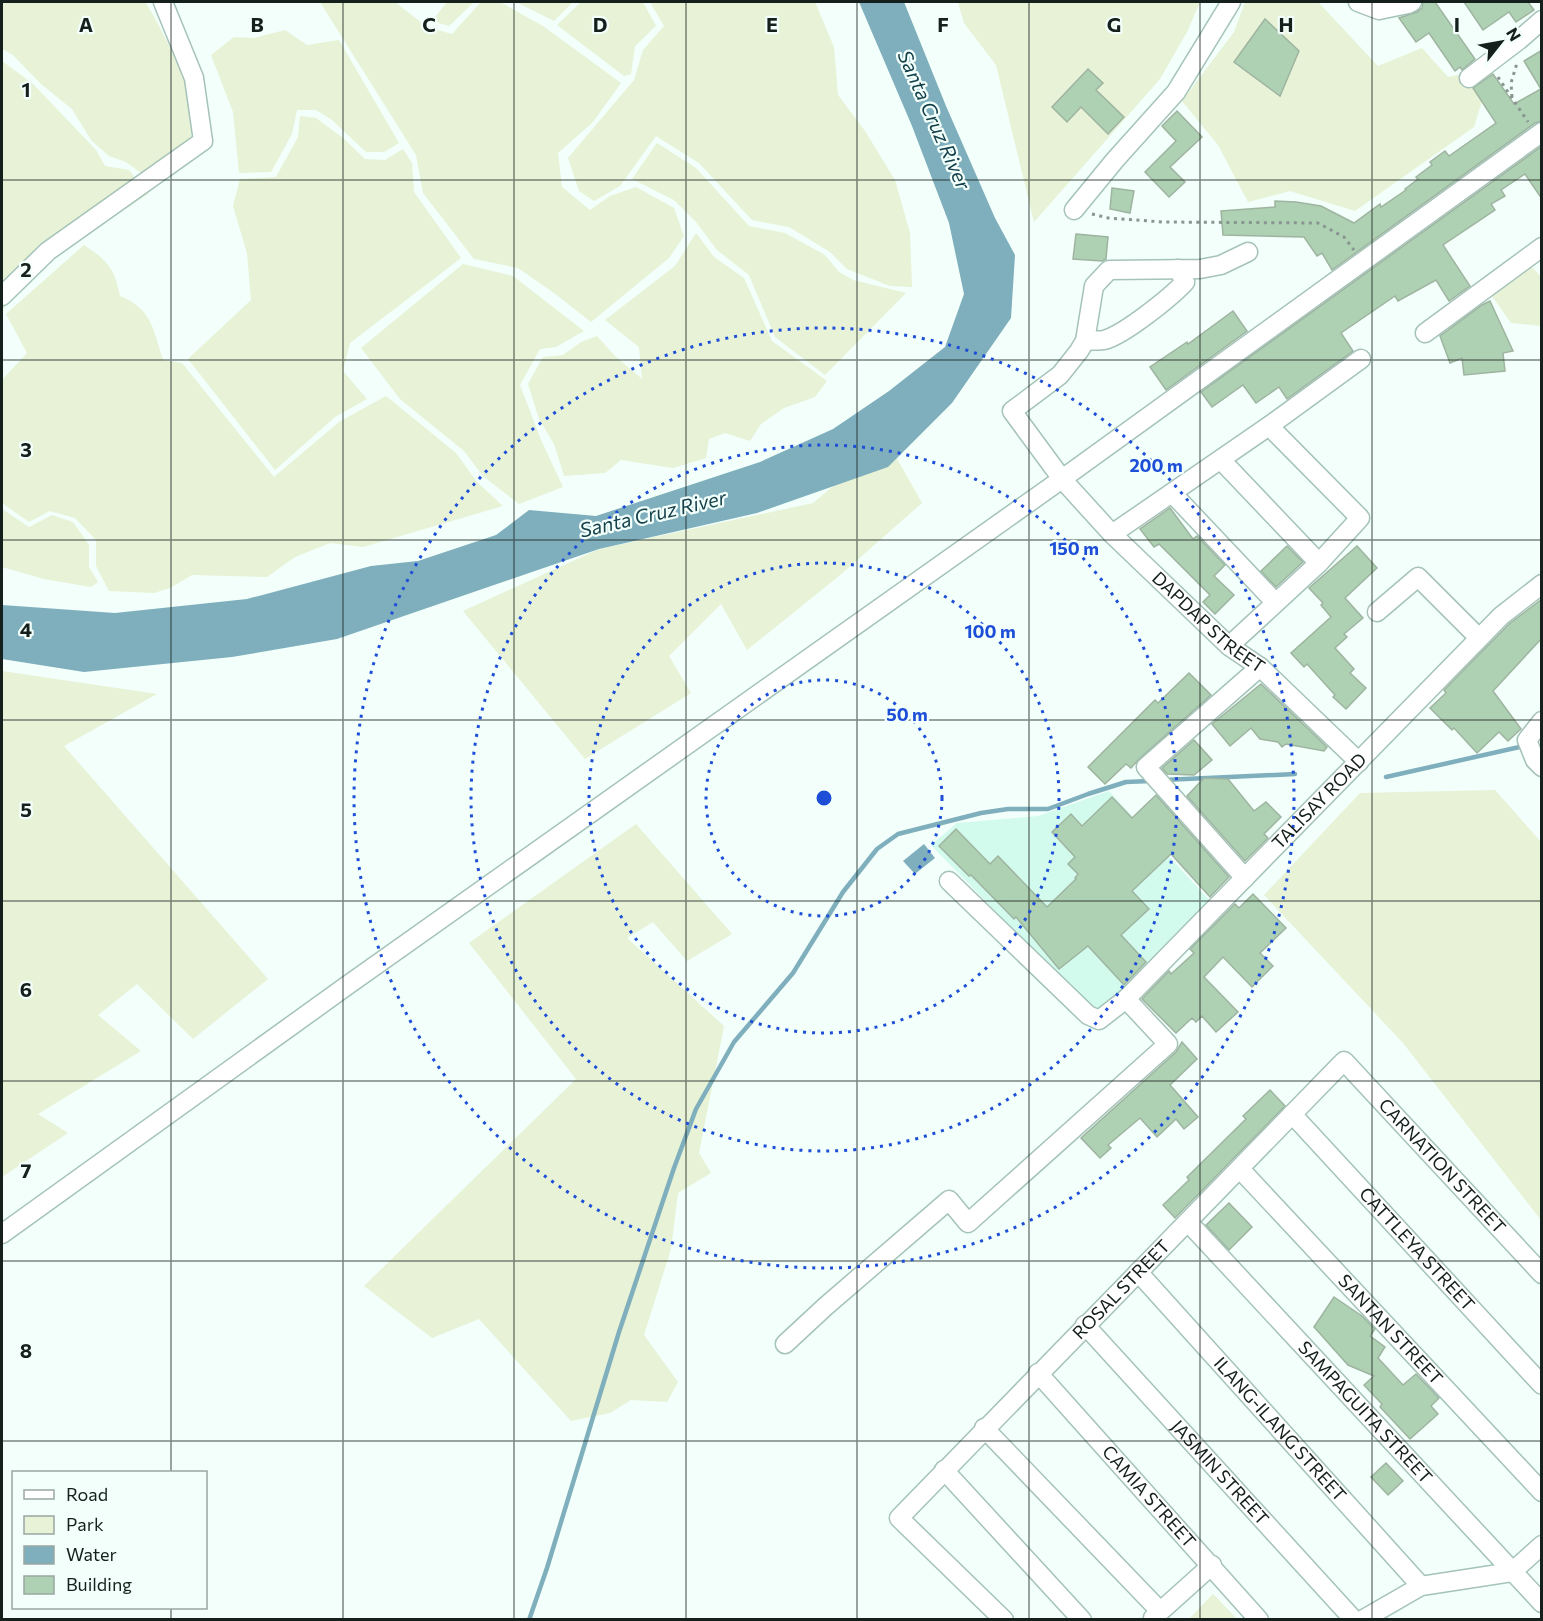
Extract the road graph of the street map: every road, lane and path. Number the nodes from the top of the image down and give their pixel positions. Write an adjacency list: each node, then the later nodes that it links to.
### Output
1 (163, 2): 16 (street)
2 (1232, 2): 11 (street)
3 (1358, 2): 4 (street)
4 (1412, 2)
5 (1542, 20): 6 (street)
6 (1523, 36): 7 (street); 9 (path)
7 (1488, 63): 8 (street); 9 (path)
8 (1469, 78)
9 (1512, 99): 10 (path)
10 (1539, 134): 14 (street)
11 (1074, 210): 14 (path)
12 (1542, 247): 17 (street)
13 (1248, 252): 15 (street)
14 (1375, 253): 22 (street)
15 (1178, 269): 18 (street); 18 (street)
16 (2, 296)
17 (1425, 333)
18 (1085, 341): 22 (street, DAPDAP STREET)
19 (1361, 359): 20 (street)
20 (1269, 426): 21 (street); 25 (street)
21 (1221, 460): 23 (street); 25 (street)
22 (1062, 479): 24 (street, DAPDAP STREET); 42 (street)
23 (1172, 493): 24 (street); 27 (street)
24 (1112, 534): 30 (street, DAPDAP STREET)
25 (1319, 563): 27 (street)
26 (1542, 584): 29 (street, TALISAY ROAD)
27 (1275, 602): 30 (street)
28 (1377, 612): 29 (street)
29 (1479, 638): 33 (street, TALISAY ROAD)
30 (1229, 646): 31 (street, DAPDAP STREET)
31 (1260, 667): 33 (street, DAPDAP STREET); 35 (street)
32 (1542, 722): 34 (street)
33 (1359, 762): 35 (street, TALISAY ROAD)
34 (1542, 767)
35 (1245, 878): 37 (street, TALISAY ROAD)
36 (949, 881): 37 (street, TALISAY ROAD)
37 (1126, 999): 46 (street)
38 (1344, 1061): 39 (street, ROSAL STREET); 44 (street, CARNATION STREET)
39 (1292, 1114): 40 (street, ROSAL STREET); 48 (street, CATTLEYA STREET)
40 (1240, 1169): 41 (street, ROSAL STREET); 51 (street, SANTAN STREET)
41 (1188, 1222): 43 (street, ROSAL STREET); 54 (street, SAMPAGUITA STREET)
42 (2, 1234)
43 (1138, 1272): 45 (street, ROSAL STREET); 55 (street, ILANG-ILANG STREET)
44 (1542, 1274)
45 (1085, 1325): 47 (street, ROSAL STREET); 61 (street, JASMIN STREET)
46 (785, 1344)
47 (1038, 1373): 49 (street, ROSAL STREET); 53 (street, CAMIA STREET)
48 (1542, 1385)
49 (984, 1428): 50 (street, ROSAL STREET); 57 (street)
50 (944, 1470): 58 (street, ROSAL STREET); 59 (street)
51 (1542, 1492)
52 (1542, 1545): 54 (street)
53 (1212, 1565): 57 (street); 60 (street, CAMIA STREET)
54 (1512, 1572): 55 (street); 56 (street, SAMPAGUITA STREET)
55 (1421, 1586): 62 (street)
56 (1542, 1603)
57 (1156, 1615)
58 (1004, 1620)
59 (1082, 1620)
60 (1259, 1620)
61 (1354, 1620)
62 (1362, 1620)

